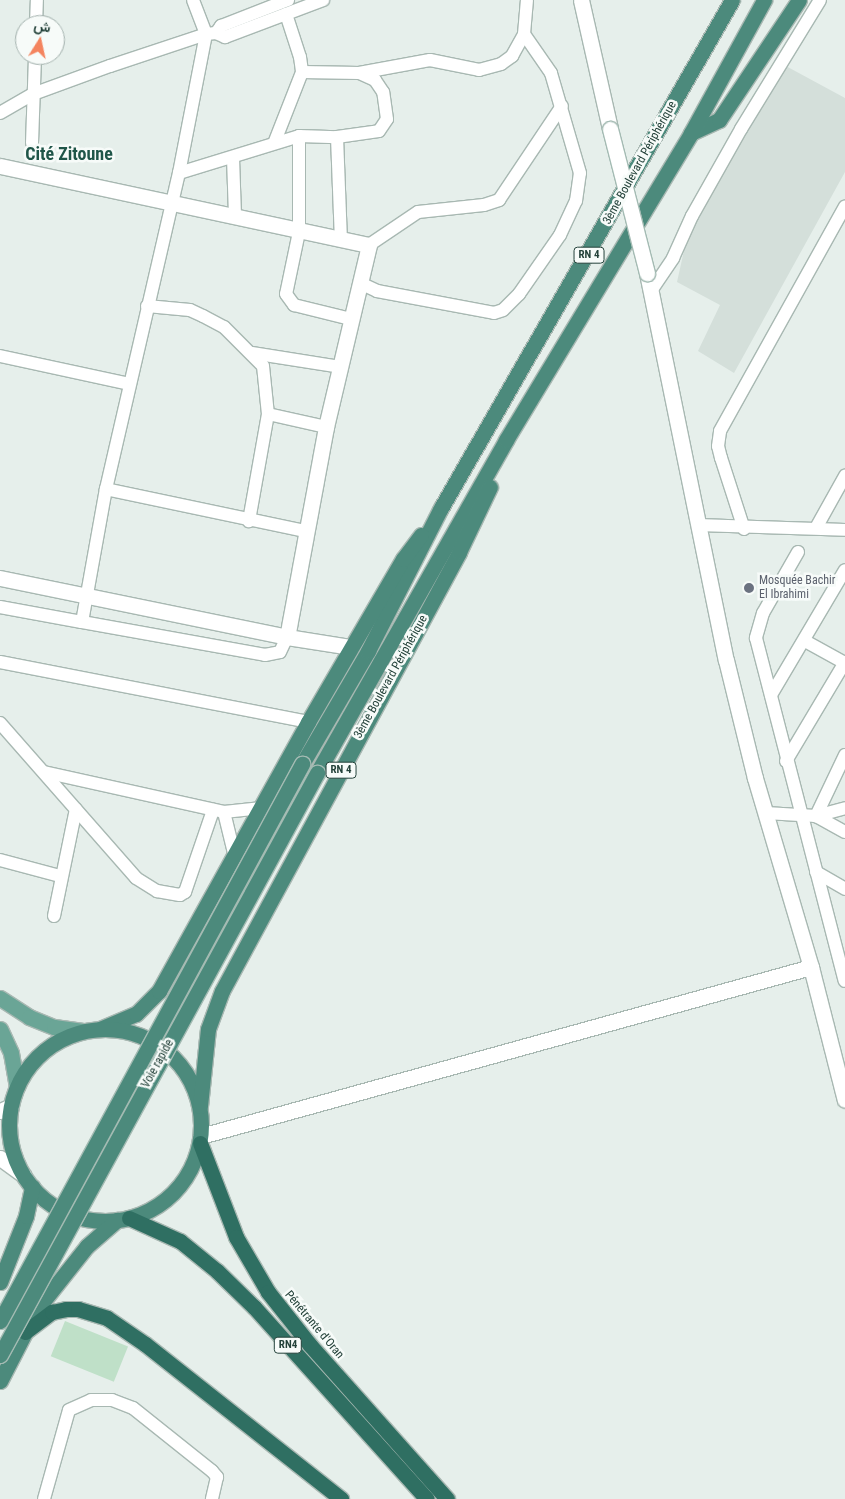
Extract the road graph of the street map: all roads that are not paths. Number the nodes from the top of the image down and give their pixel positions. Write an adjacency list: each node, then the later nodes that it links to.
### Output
1 (37, 0): 12 (street)
2 (193, 0): 13 (street)
3 (288, 0): 13 (street)
4 (324, 0): 11 (street)
5 (527, 0): 14 (street)
6 (581, 0): 36 (street, bridge)
7 (732, 0): 48 (highway, 3ème Boulevard Périphérique / RN 4)
8 (764, 0): 21 (highway, 3ème Boulevard Périphérique / RN 4)
9 (799, 0): 21 (highway)
10 (820, 0): 36 (street)
11 (286, 14): 13 (street); 16 (street)
12 (36, 15)
13 (211, 33): 18 (street); 28 (street)
14 (524, 34): 17 (street); 19 (street)
15 (34, 65): 18 (street)
16 (302, 72): 17 (street); 24 (street)
17 (359, 73): 23 (street)
18 (33, 94): 20 (street); 25 (street)
19 (562, 106): 34 (street); 35 (street)
20 (0, 113)
21 (691, 133): 45 (highway, 3ème Boulevard Périphérique / RN 4)
22 (299, 136): 23 (street); 24 (street); 32 (street)
23 (338, 137): 33 (street)
24 (275, 141): 26 (street)
25 (32, 143)
26 (233, 158): 28 (street); 31 (street)
27 (0, 166): 29 (street)
28 (178, 173): 29 (street)
29 (171, 203): 31 (street); 37 (street)
30 (845, 206): 52 (street)
31 (236, 216): 32 (street)
32 (299, 232): 33 (street); 38 (street)
33 (341, 239): 34 (street)
34 (369, 245): 35 (street)
35 (360, 283): 38 (street)
36 (651, 291): 50 (street)
37 (147, 306): 39 (street); 42 (street)
38 (351, 319): 41 (street)
39 (252, 353): 41 (street); 43 (street)
40 (0, 356): 42 (street)
41 (340, 367): 44 (street)
42 (129, 384): 47 (street)
43 (268, 414): 44 (street); 49 (street)
44 (326, 427): 54 (street)
45 (506, 440): 73 (highway, 3ème Boulevard Périphérique / RN 4); 98 (highway, 3ème Boulevard Périphérique / RN 4)
46 (845, 476): 51 (street)
47 (106, 489): 49 (street); 58 (street)
48 (441, 508): 63 (highway, 3ème Boulevard Périphérique / RN 4); 71 (highway, 3ème Boulevard Périphérique / RN 4)
49 (249, 521): 54 (street)
50 (698, 525): 52 (street); 79 (street)
51 (816, 528): 52 (street); 53 (street)
52 (744, 529)
53 (845, 530)
54 (306, 531): 61 (street)
55 (798, 552): 66 (street)
56 (845, 570): 62 (street)
57 (0, 578): 58 (street)
58 (87, 596): 60 (street); 61 (street)
59 (0, 607): 60 (street)
60 (82, 622): 61 (street)
61 (287, 637): 63 (street)
62 (805, 641): 65 (street); 66 (street)
63 (351, 647): 67 (highway, 3ème Boulevard Périphérique / RN 4)
64 (0, 662): 67 (street)
65 (845, 663): 70 (street)
66 (771, 695): 70 (street)
67 (308, 722): 76 (highway, 3ème Boulevard Périphérique / RN 4)
68 (0, 723): 72 (street)
69 (845, 755): 74 (street)
70 (786, 761): 80 (street)
71 (302, 764): 105 (highway, Voie rapide, bridge)
72 (44, 772): 75 (street); 78 (street)
73 (317, 773): 107 (highway, Voie rapide, bridge)
74 (840, 776): 81 (street)
75 (76, 808): 78 (street); 86 (street)
76 (262, 808): 78 (street); 83 (highway, 3ème Boulevard Périphérique / RN 4)
77 (845, 808): 81 (street)
78 (219, 811): 83 (street)
79 (766, 813): 80 (street); 90 (street)
80 (803, 816): 81 (street); 85 (street)
81 (816, 816): 82 (street)
82 (845, 832)
83 (234, 853): 93 (highway, 3ème Boulevard Périphérique / RN 4)
84 (0, 860): 86 (street)
85 (816, 872): 87 (street); 89 (street)
86 (60, 876): 88 (street)
87 (845, 889)
88 (54, 916)
89 (841, 944): 91 (street)
90 (812, 968): 97 (street); 100 (street)
91 (845, 981)
92 (0, 998): 95 (main road)
93 (100, 1029): 95 (highway); 98 (highway)
94 (0, 1030): 96 (main road)
95 (84, 1031): 96 (highway)
96 (17, 1086): 99 (highway)
97 (845, 1100)
98 (200, 1106): 100 (highway)
99 (6, 1109): 102 (highway)
100 (200, 1140): 103 (highway); 113 (highway, Pénétrante d'Oran / RN4)
101 (0, 1158): 102 (street)
102 (28, 1181): 103 (highway); 104 (highway)
103 (123, 1219): 106 (highway); 112 (highway, RN4)
104 (0, 1282)
105 (0, 1321)
106 (26, 1332): 108 (highway); 111 (highway)
107 (0, 1355)
108 (0, 1381)
109 (44, 1499): 110 (street)
110 (212, 1499)
111 (341, 1499)
112 (427, 1499)
113 (447, 1499)

